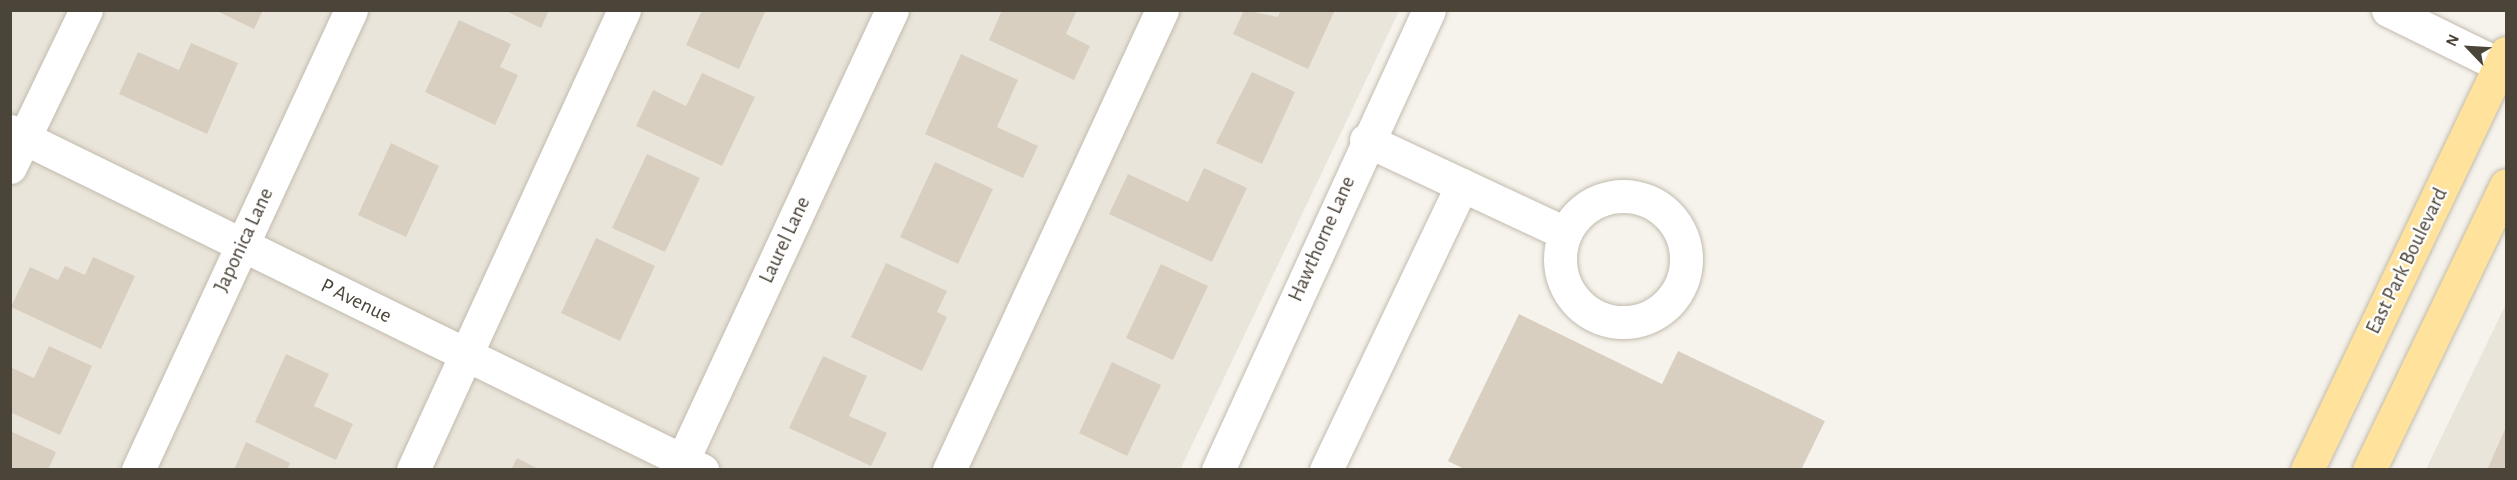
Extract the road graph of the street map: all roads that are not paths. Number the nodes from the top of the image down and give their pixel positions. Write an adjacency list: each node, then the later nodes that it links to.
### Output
1 (86, 10): 9 (street)
2 (351, 10): 15 (street, Japonica Lane)
3 (624, 10): 16 (street)
4 (892, 10): 17 (street, Laurel Lane)
5 (1162, 10): 20 (street)
6 (1429, 10): 10 (street, Hawthorne Lane)
7 (2388, 10): 8 (street)
8 (2505, 62): 23 (main road, East Park Boulevard)
9 (18, 135): 11 (street); 15 (street, P Avenue)
10 (1366, 140): 12 (street); 21 (street, Hawthorne Lane)
11 (10, 167)
12 (1462, 185): 14 (street); 22 (street)
13 (2506, 185): 24 (main road)
14 (1565, 233)
15 (241, 245): 16 (street, P Avenue); 18 (street, Japonica Lane)
16 (466, 354): 17 (street, P Avenue); 19 (street)
17 (688, 466)
18 (138, 470)
19 (414, 470)
20 (949, 470)
21 (1218, 470)
22 (1326, 470)
23 (2307, 470)
24 (2370, 470)

